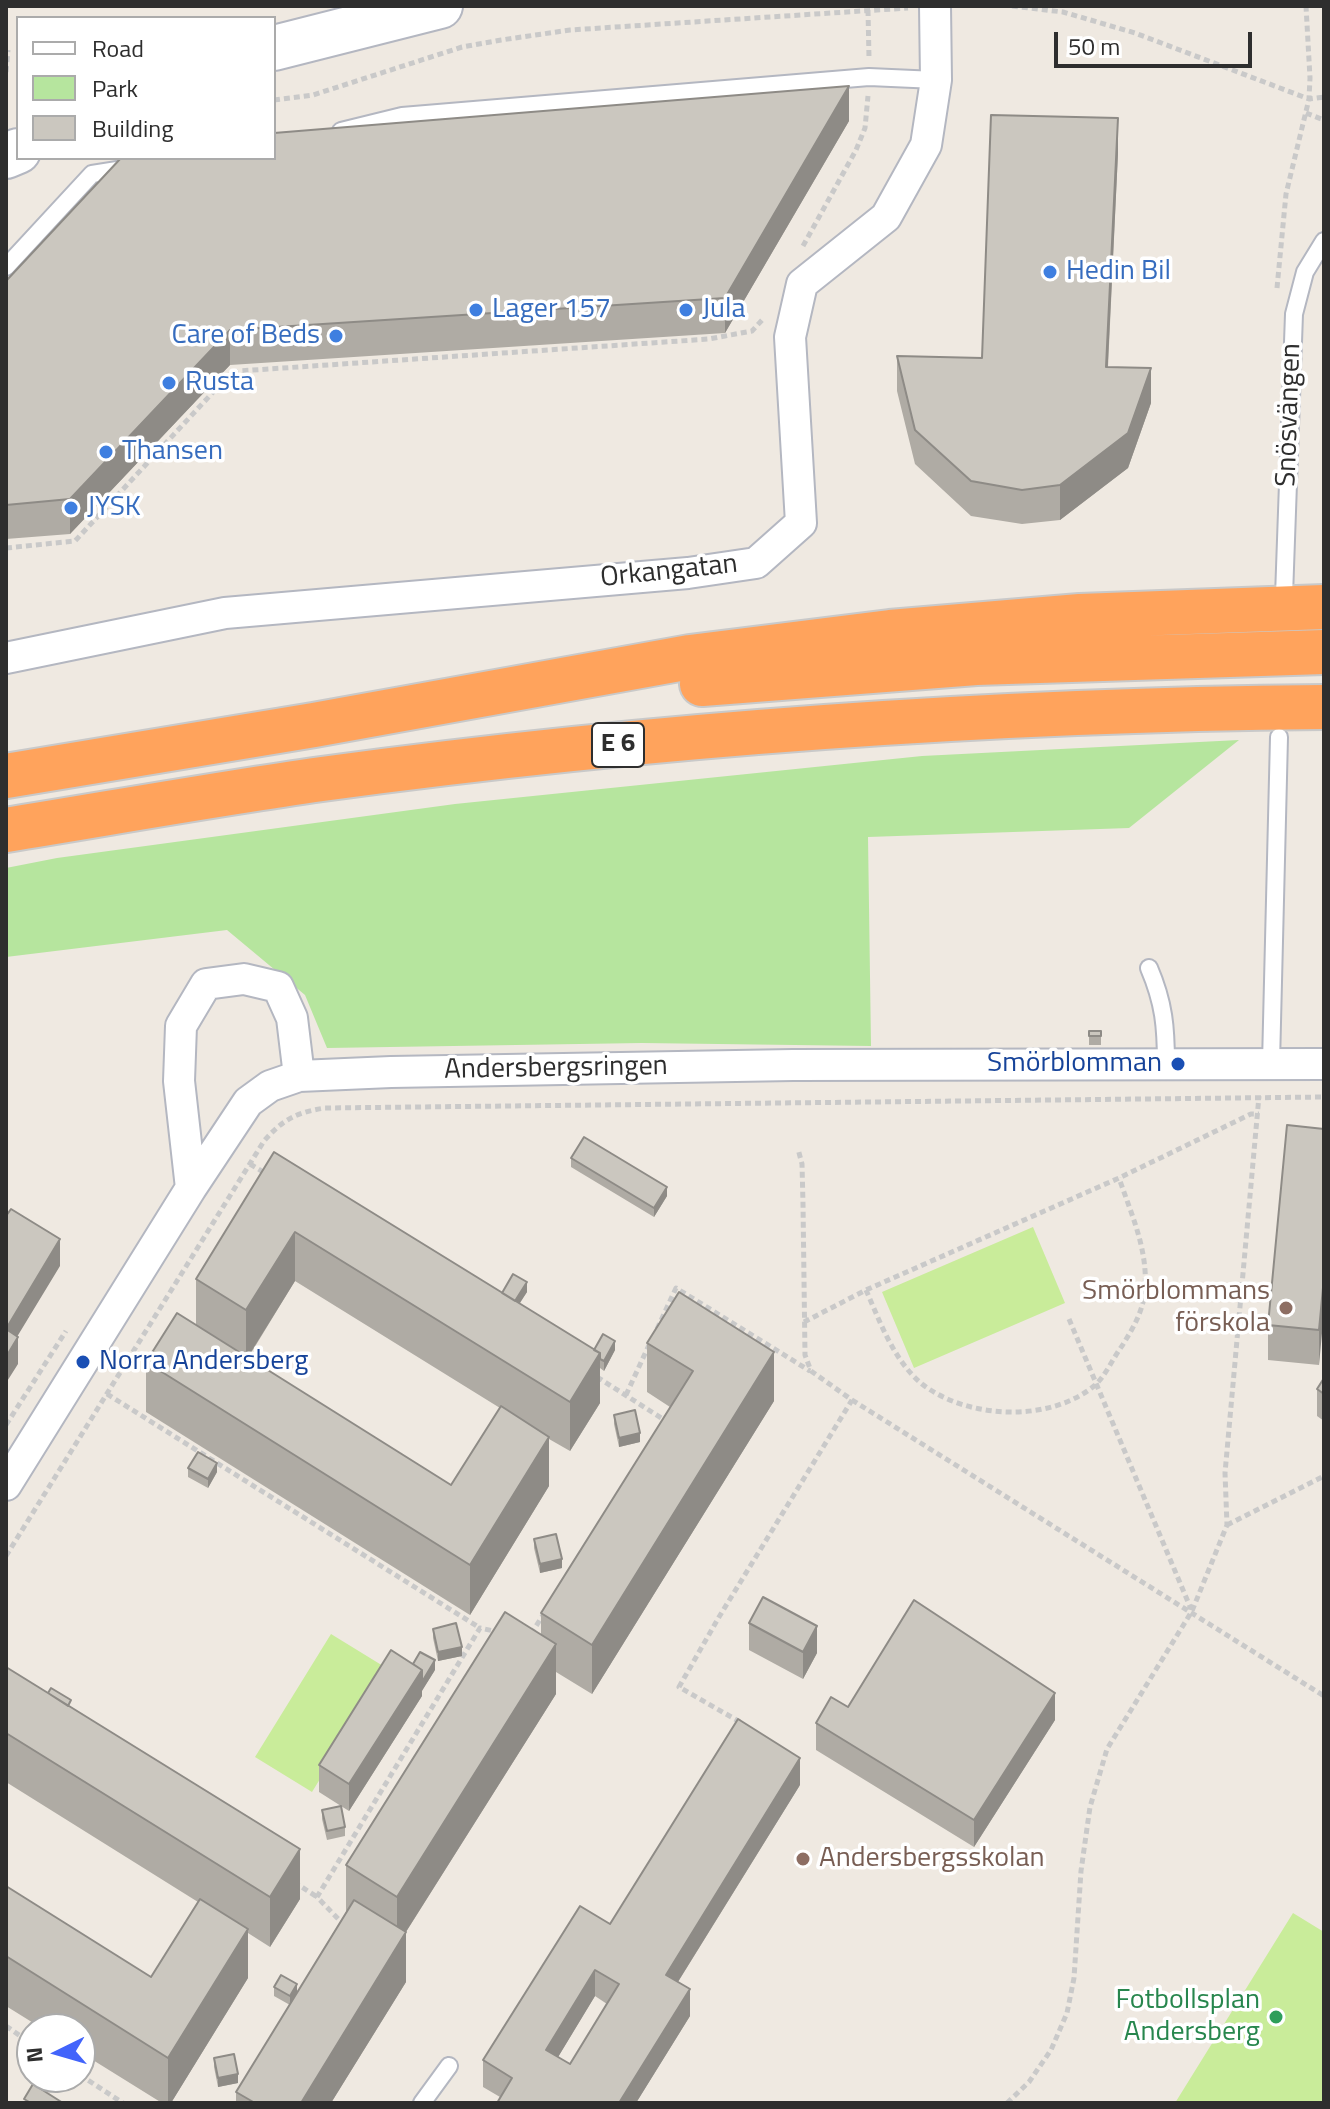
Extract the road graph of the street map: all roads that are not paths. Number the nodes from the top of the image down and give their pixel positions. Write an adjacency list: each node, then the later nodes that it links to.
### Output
1 (935, 6): 4 (street, Orkangatan)
2 (433, 7): 3 (street)
3 (276, 47)
4 (936, 80): 5 (lane); 11 (street, Orkangatan)
5 (322, 136)
6 (148, 165): 8 (lane)
7 (1324, 241): 9 (lane, Snösvängen)
8 (6, 267)
9 (1304, 601): 13 (highway)
10 (1324, 652): 13 (highway, E 6)
11 (6, 658)
12 (1324, 707): 16 (highway, E 6)
13 (314, 725): 15 (highway, E 6)
14 (1279, 737): 18 (lane)
15 (6, 776)
16 (6, 830)
17 (1149, 968): 20 (lane)
18 (1262, 1064): 19 (street, Andersbergsringen); 20 (street, Andersbergsringen)
19 (1324, 1064)
20 (1166, 1065): 21 (street, Andersbergsringen)
21 (299, 1076): 22 (street, Andersbergsringen); 22 (street)
22 (191, 1188): 23 (street, Andersbergsringen)
23 (6, 1485)
24 (449, 2066): 25 (lane)
25 (422, 2103)

